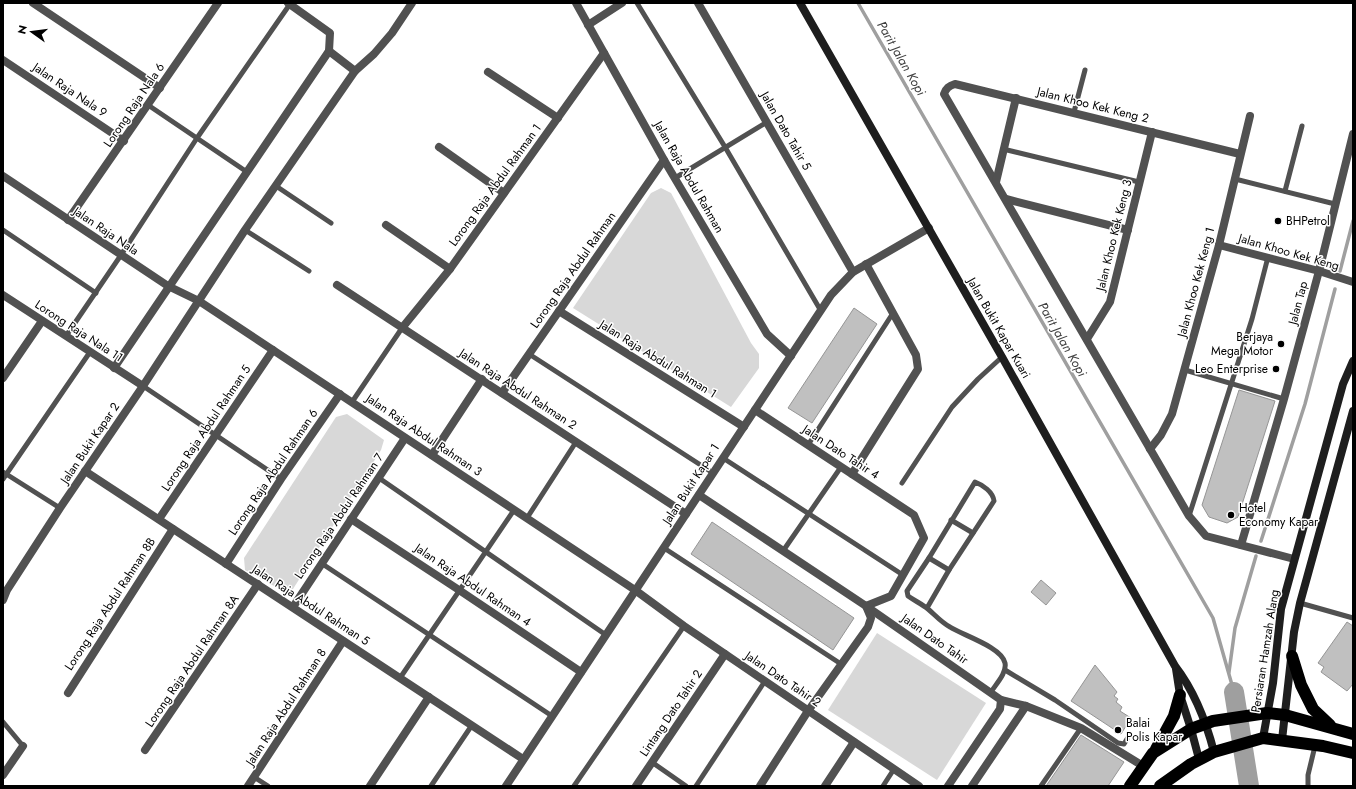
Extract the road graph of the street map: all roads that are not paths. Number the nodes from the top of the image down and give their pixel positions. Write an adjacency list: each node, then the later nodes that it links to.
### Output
1 (33, 3): 17 (street)
2 (218, 3): 17 (street, Lorong Raja Nala 6)
3 (412, 3): 15 (street, Jalan Bukit Kapar 2)
4 (576, 3): 10 (street, Jalan Raja Abdul Rahman)
5 (622, 3): 10 (street)
6 (637, 3): 30 (lane)
7 (698, 3): 23 (street, Jalan Dato Tahir 5)
8 (800, 3): 48 (street, Jalan Bukit Kapar Kuari)
9 (289, 4): 11 (street); 27 (lane)
10 (588, 25): 12 (street, Jalan Raja Abdul Rahman)
11 (329, 52): 15 (street); 34 (street)
12 (604, 53): 22 (street, Lorong Raja Abdul Rahman 1); 33 (street, Jalan Raja Abdul Rahman)
13 (3, 60): 28 (street, Jalan Raja Nala 9)
14 (1084, 70): 20 (lane)
15 (355, 71): 40 (street, Jalan Bukit Kapar 2)
16 (488, 72): 22 (street)
17 (160, 88): 19 (street, Lorong Raja Nala 6)
18 (1016, 98): 20 (street, Jalan Khoo Kek Keng 2); 31 (street); 38 (street, Jalan Khoo Kek Keng 2)
19 (148, 105): 27 (lane); 28 (street, Lorong Raja Nala 6)
20 (1074, 112): 25 (street, Jalan Khoo Kek Keng 2)
21 (1250, 116): 32 (street, Jalan Khoo Kek Keng 1)
22 (558, 118): 42 (street, Lorong Raja Abdul Rahman 1)
23 (767, 122): 30 (lane); 59 (street, Jalan Dato Tahir 5)
24 (1302, 126): 41 (lane)
25 (1152, 132): 32 (street, Jalan Khoo Kek Keng 2); 39 (street, Jalan Khoo Kek Keng 3)
26 (1353, 134): 44 (street, Jalan Tap)
27 (197, 138): 34 (lane); 53 (lane)
28 (124, 141): 45 (street, Lorong Raja Nala 6)
29 (439, 147): 42 (street)
30 (724, 147): 36 (lane); 67 (lane)
31 (1003, 149): 38 (street); 39 (lane)
32 (1240, 154): 37 (street, Jalan Khoo Kek Keng 1)
33 (664, 160): 36 (street, Jalan Raja Abdul Rahman); 66 (street, Lorong Raja Abdul Rahman)
34 (247, 172): 62 (street)
35 (3, 176): 45 (street, Jalan Raja Nala)
36 (675, 178): 76 (street, Jalan Raja Abdul Rahman)
37 (1235, 178): 41 (lane); 52 (street, Jalan Khoo Kek Keng 1)
38 (996, 182): 43 (street)
39 (1139, 182): 51 (street, Jalan Khoo Kek Keng 3)
40 (276, 186): 46 (lane); 50 (street, Jalan Bukit Kapar 2)
41 (1285, 192): 44 (lane)
42 (504, 193): 56 (street, Lorong Raja Abdul Rahman 1)
43 (1006, 199): 51 (street); 72 (street)
44 (1335, 204): 58 (street, Jalan Tap)
45 (68, 220): 53 (street, Jalan Raja Nala)
46 (331, 222)
47 (386, 225): 56 (street)
48 (929, 228): 55 (street, Jalan Bukit Kapar 1); 77 (street, Jalan Bukit Kapar Kuari)
49 (3, 230): 63 (lane)
50 (245, 230): 57 (lane); 65 (street, Jalan Bukit Kapar 2)
51 (1128, 230): 72 (street, Jalan Khoo Kek Keng 3)
52 (1219, 245): 54 (street, Jalan Khoo Kek Keng); 80 (street, Jalan Khoo Kek Keng 1)
53 (121, 255): 62 (street, Jalan Raja Nala); 63 (lane)
54 (1268, 257): 58 (street, Jalan Khoo Kek Keng); 83 (lane)
55 (866, 264): 59 (street, Jalan Bukit Kapar 1); 68 (street)
56 (450, 269): 70 (street, Lorong Raja Abdul Rahman 1)
57 (309, 271)
58 (1319, 271): 60 (street, Jalan Khoo Kek Keng); 87 (street, Jalan Tap)
59 (853, 272): 67 (street, Jalan Bukit Kapar 1)
60 (1351, 281)
61 (338, 285): 70 (street, Jalan Raja Abdul Rahman 2)
62 (168, 286): 65 (street, Jalan Raja Nala); 79 (street)
63 (96, 293): 71 (lane)
64 (3, 295): 69 (street, Lorong Raja Nala 11)
65 (199, 301): 73 (street, Jalan Raja Abdul Rahman 3); 84 (street, Jalan Bukit Kapar 2)
66 (559, 311): 75 (street, Lorong Raja Abdul Rahman); 91 (street, Jalan Raja Abdul Rahman 1)
67 (821, 311): 76 (street, Jalan Bukit Kapar 1)
68 (893, 313): 95 (lane); 103 (street)
69 (42, 320): 71 (street, Lorong Raja Nala 11); 81 (street)
70 (402, 328): 82 (street, Jalan Raja Abdul Rahman 2); 88 (lane)
71 (66, 336): 74 (street, Lorong Raja Nala 11)
72 (1087, 339): 96 (street)
73 (273, 350): 86 (street, Jalan Raja Abdul Rahman 3); 92 (street, Lorong Raja Abdul Rahman 5)
74 (90, 352): 79 (street, Lorong Raja Nala 11); 101 (lane)
75 (529, 354): 85 (street, Lorong Raja Abdul Rahman); 102 (lane)
76 (791, 356): 89 (street, Jalan Bukit Kapar 1)
77 (1002, 357): 107 (lane); 146 (street, Jalan Bukit Kapar Kuari)
78 (1353, 361): 125 (street, Persiaran Hamzah Alang)
79 (114, 368): 84 (street, Lorong Raja Nala 11)
80 (1185, 370): 83 (lane); 96 (street, Jalan Khoo Kek Keng 1)
81 (3, 378)
82 (482, 379): 85 (street, Jalan Raja Abdul Rahman 2); 97 (street)
83 (1231, 384): 87 (lane); 113 (lane)
84 (143, 386): 92 (lane); 100 (street, Jalan Bukit Kapar 2)
85 (502, 393): 94 (street, Jalan Raja Abdul Rahman 2)
86 (340, 394): 88 (street, Jalan Raja Abdul Rahman 3); 106 (street, Lorong Raja Abdul Rahman 6)
87 (1284, 399): 120 (street, Jalan Tap)
88 (352, 402): 93 (street, Jalan Raja Abdul Rahman 3)
89 (755, 410): 91 (street, Jalan Bukit Kapar 1); 95 (street, Jalan Dato Tahir 4)
90 (1353, 411): 134 (street)
91 (744, 427): 98 (street, Jalan Bukit Kapar 1)
92 (216, 435): 106 (lane); 115 (street, Lorong Raja Abdul Rahman 5)
93 (405, 438): 97 (street, Jalan Raja Abdul Rahman 3); 104 (street, Lorong Raja Abdul Rahman 7)
94 (576, 442): 111 (street, Jalan Raja Abdul Rahman 2); 114 (lane)
95 (808, 445): 99 (street, Jalan Dato Tahir 4)
96 (1150, 449): 113 (street)
97 (432, 455): 110 (street, Jalan Raja Abdul Rahman 3)
98 (723, 458): 102 (street, Jalan Bukit Kapar 1); 112 (lane)
99 (841, 467): 103 (street, Jalan Dato Tahir 4); 112 (lane)
100 (85, 471): 109 (street, Jalan Bukit Kapar 2); 115 (street, Jalan Raja Abdul Rahman 5)
101 (5, 473): 105 (lane); 109 (lane)
102 (713, 473): 108 (street, Jalan Bukit Kapar 1)
103 (852, 474): 129 (street, Jalan Dato Tahir 4)
104 (378, 478): 116 (street, Lorong Raja Abdul Rahman 7); 123 (lane)
105 (3, 479)
106 (281, 479): 126 (street, Lorong Raja Abdul Rahman 6)
107 (902, 482)
108 (699, 495): 111 (street, Jalan Bukit Kapar 1); 122 (street, Jalan Dato Tahir)
109 (60, 508): 133 (street, Jalan Bukit Kapar 2)
110 (514, 510): 114 (street, Jalan Raja Abdul Rahman 3); 123 (lane)
111 (686, 514): 121 (street, Jalan Bukit Kapar 1)
112 (808, 514): 122 (lane); 129 (lane)
113 (1189, 516): 120 (street)
114 (527, 518): 132 (street, Jalan Raja Abdul Rahman 3)
115 (159, 519): 118 (street, Jalan Raja Abdul Rahman 5)
116 (351, 520): 127 (street, Lorong Raja Abdul Rahman 7); 131 (street, Jalan Raja Abdul Rahman 4)
117 (951, 520): 119 (lane); 119 (lane); 124 (lane)
118 (173, 529): 126 (street, Jalan Raja Abdul Rahman 5); 152 (street, Lorong Raja Abdul Rahman 8B)
119 (973, 533): 128 (lane)
120 (1241, 545): 125 (street)
121 (664, 548): 132 (street, Jalan Bukit Kapar 1); 145 (lane)
122 (783, 551): 135 (street, Jalan Dato Tahir)
123 (485, 552): 131 (lane); 141 (lane)
124 (929, 558): 128 (lane); 137 (lane)
125 (1294, 560): 158 (street, Persiaran Hamzah Alang)
126 (226, 564): 130 (street, Jalan Raja Abdul Rahman 5)
127 (321, 564): 136 (street, Lorong Raja Abdul Rahman 7); 140 (lane)
128 (949, 570): 137 (lane)
129 (903, 575): 135 (street)
130 (258, 584): 136 (street, Jalan Raja Abdul Rahman 5); 174 (street, Lorong Raja Abdul Rahman 8A)
131 (459, 590): 140 (lane); 148 (street, Jalan Raja Abdul Rahman 4)
132 (636, 590): 139 (street, Jalan Dato Tahir 2); 141 (street, Jalan Bukit Kapar 1)
133 (3, 600)
134 (1300, 603): 138 (lane); 144 (street)
135 (866, 606): 145 (street); 151 (street, Jalan Dato Tahir)
136 (293, 607): 142 (street, Jalan Raja Abdul Rahman 5)
137 (927, 608): 147 (lane)
138 (1353, 618)
139 (684, 626): 143 (street, Jalan Dato Tahir 2); 190 (lane)
140 (429, 634): 149 (lane); 160 (lane)
141 (606, 635): 148 (street, Jalan Bukit Kapar 1)
142 (344, 641): 149 (street, Jalan Raja Abdul Rahman 5); 184 (street, Jalan Raja Abdul Rahman 8)
143 (725, 654): 150 (street, Jalan Dato Tahir 2); 180 (street, Lintang Dato Tahir 2)
144 (1292, 656): 159 (street); 164 (highway)
145 (842, 664): 157 (street)
146 (1176, 666): 153 (street, Jalan Bukit Kapar Kuari); 162 (street, Jalan Bukit Kapar Kuari)
147 (1005, 670): 151 (lane); 168 (lane)
148 (581, 672): 160 (street, Jalan Bukit Kapar 1)
149 (400, 678): 154 (street, Jalan Raja Abdul Rahman 5)
150 (765, 681): 157 (street, Jalan Dato Tahir 2); 193 (lane)
151 (991, 692): 155 (street, Jalan Dato Tahir)
152 (68, 693)
153 (1180, 695): 166 (street, Jalan Bukit Kapar Kuari); 176 (highway)
154 (429, 697): 163 (street, Jalan Raja Abdul Rahman 5); 187 (street)
155 (1001, 700): 156 (street); 198 (street)
156 (1026, 706): 165 (street); 199 (street)
157 (808, 711): 171 (street, Jalan Dato Tahir 2); 194 (street)
158 (1262, 714): 159 (highway); 162 (highway); 169 (street, Persiaran Hamzah Alang)
159 (1285, 715): 164 (highway); 170 (street)
160 (552, 716): 178 (street, Jalan Bukit Kapar 1)
161 (3, 722): 173 (lane)
162 (1210, 722): 166 (highway); 175 (street, Jalan Bukit Kapar Kuari)
163 (472, 725): 178 (street, Jalan Raja Abdul Rahman 5); 188 (lane)
164 (1332, 727): 167 (highway)
165 (1081, 728): 181 (street); 200 (lane)
166 (1192, 729): 176 (highway); 179 (street, Jalan Bukit Kapar Kuari)
167 (1353, 734)
168 (1127, 739)
169 (1261, 739): 170 (highway); 175 (highway)
170 (1282, 740): 172 (highway)
171 (854, 742): 182 (street, Jalan Dato Tahir 2); 195 (street)
172 (1315, 745): 177 (highway); 203 (lane)
173 (23, 746): 183 (street)
174 (145, 750)
175 (1217, 751): 179 (highway)
176 (1153, 753): 181 (highway)
177 (1353, 753)
178 (523, 759): 189 (street, Jalan Bukit Kapar 1)
179 (1199, 759): 202 (highway)
180 (653, 763): 191 (street, Lintang Dato Tahir 2); 192 (lane)
181 (1143, 766): 201 (highway)
182 (894, 769): 196 (lane); 197 (street, Jalan Dato Tahir 2)
183 (3, 774)
184 (254, 777): 185 (street, Jalan Raja Abdul Rahman 8); 186 (lane)
185 (248, 786)
186 (268, 786)
187 (370, 786)
188 (431, 786)
189 (506, 786)
190 (574, 786)
191 (636, 786)
192 (686, 786)
193 (696, 786)
194 (760, 786)
195 (825, 786)
196 (883, 786)
197 (919, 786)
198 (948, 786)
199 (972, 786)
200 (1041, 786)
201 (1130, 786)
202 (1160, 786)
203 (1308, 786)

